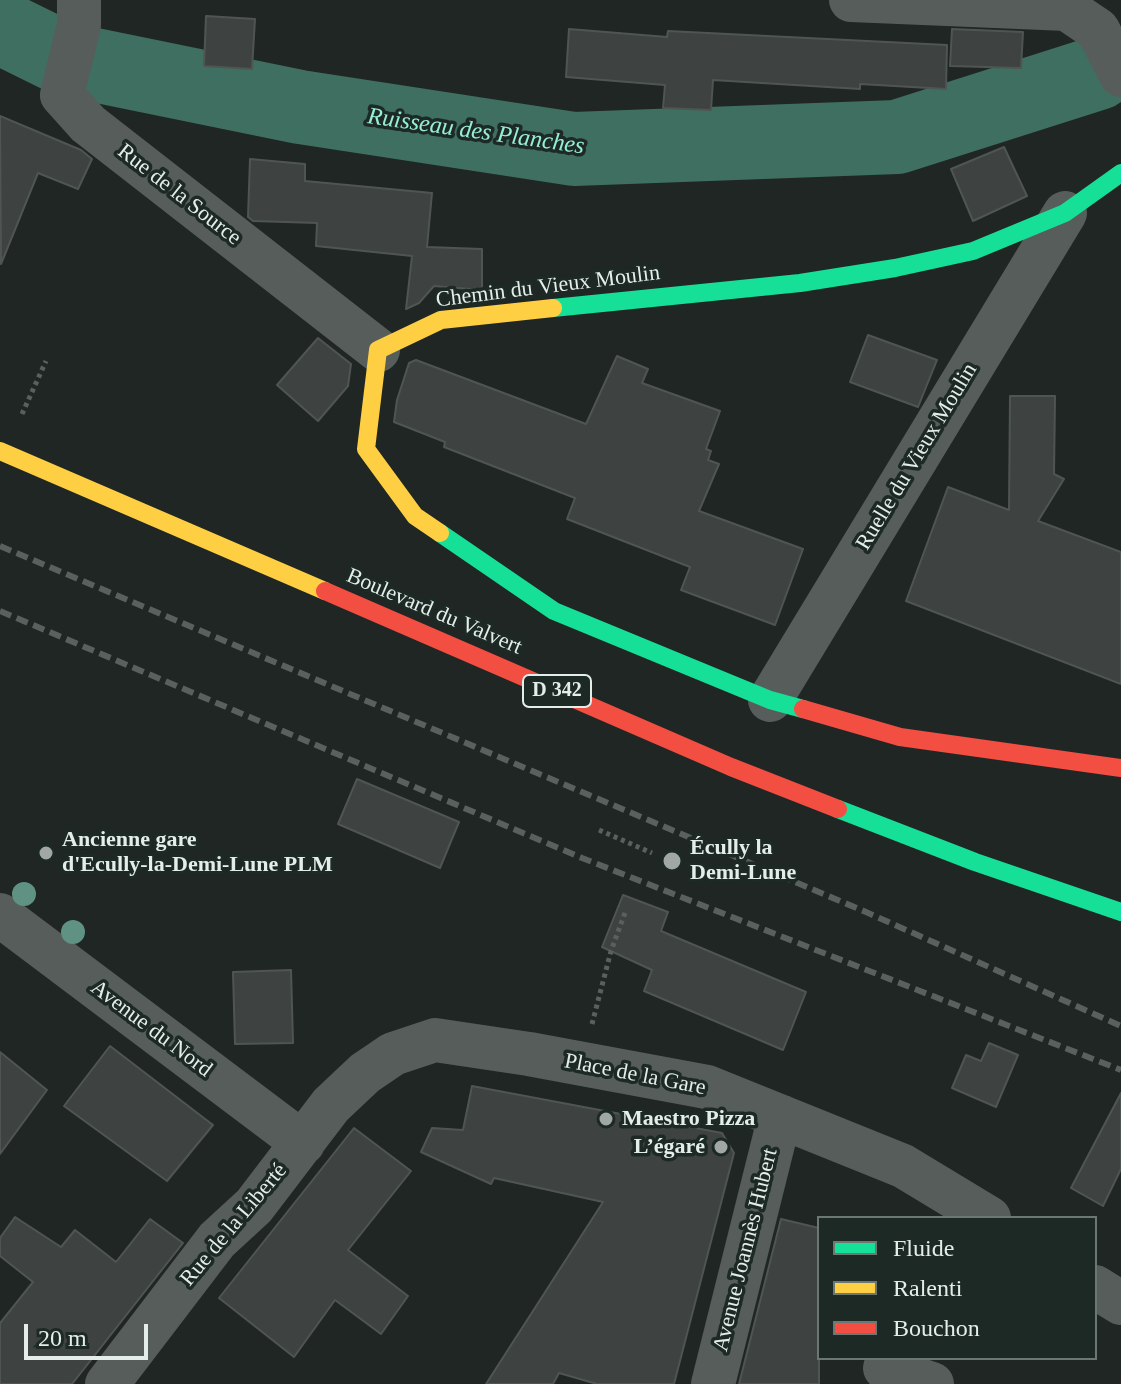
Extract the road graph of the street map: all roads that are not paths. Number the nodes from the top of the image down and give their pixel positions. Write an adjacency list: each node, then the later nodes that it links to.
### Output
1 (851, 0): 3 (street)
2 (79, 13): 6 (street, Rue de la Source)
3 (1121, 75)
4 (1121, 173): 5 (street, Chemin du Vieux Moulin)
5 (1065, 213): 6 (street, Chemin du Vieux Moulin); 8 (street, Ruelle du Vieux Moulin)
6 (378, 350): 8 (street)
7 (0, 451): 10 (street, Boulevard du Valvert / D 342)
8 (770, 700): 9 (street)
9 (1121, 768)
10 (1121, 912)
11 (0, 915): 13 (street, Avenue du Nord)
12 (782, 1117): 13 (street, Place de la Gare); 14 (street, Place de la Gare); 19 (street, Avenue Joannès Hubert)
13 (303, 1143): 18 (street, Rue de la Liberté)
14 (983, 1216)
15 (1097, 1288): 16 (street)
16 (1121, 1303)
17 (885, 1370): 20 (street)
18 (107, 1384)
19 (713, 1384)
20 (932, 1384)

